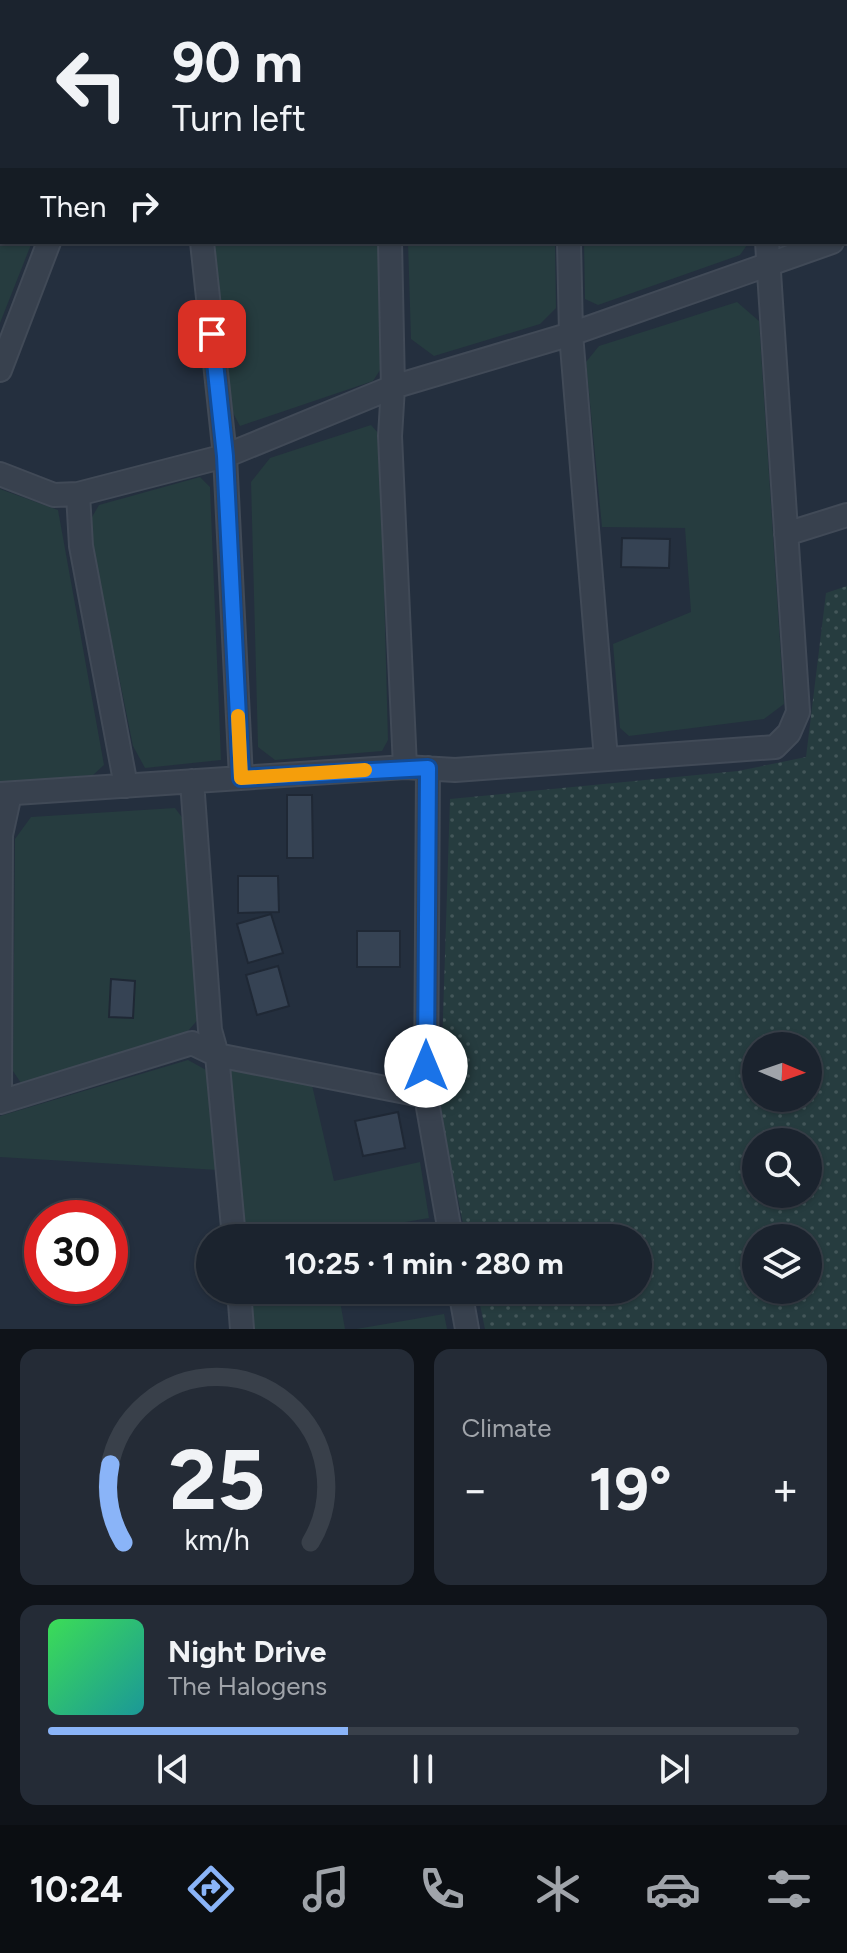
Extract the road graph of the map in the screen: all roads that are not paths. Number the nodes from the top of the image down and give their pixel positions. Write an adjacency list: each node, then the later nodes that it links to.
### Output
1 (48, 244): 9 (street)
2 (202, 244): 11 (street)
3 (390, 244): 10 (street)
4 (569, 244): 8 (street)
5 (767, 244): 7 (street)
6 (827, 244): 7 (street)
7 (769, 266): 8 (street); 15 (street)
8 (571, 334): 10 (street); 16 (street)
9 (0, 370)
10 (393, 387): 11 (street); 17 (street)
11 (225, 456): 13 (street); 19 (street)
12 (0, 474): 13 (street)
13 (78, 494): 21 (street)
14 (847, 515): 15 (street)
15 (786, 534): 16 (street)
16 (606, 759): 18 (street)
17 (405, 767): 18 (street); 19 (street)
18 (428, 768): 25 (street)
19 (241, 778): 20 (street)
20 (192, 781): 21 (street); 24 (street)
21 (126, 786): 22 (street)
22 (5, 794): 23 (street)
23 (1, 836): 26 (street)
24 (217, 1055): 25 (street); 26 (street); 27 (street)
25 (426, 1096): 28 (street)
26 (0, 1102)
27 (233, 1224)
28 (449, 1224)
29 (240, 1304): 31 (street)
30 (463, 1304): 32 (street)
31 (242, 1329)
32 (467, 1329)

